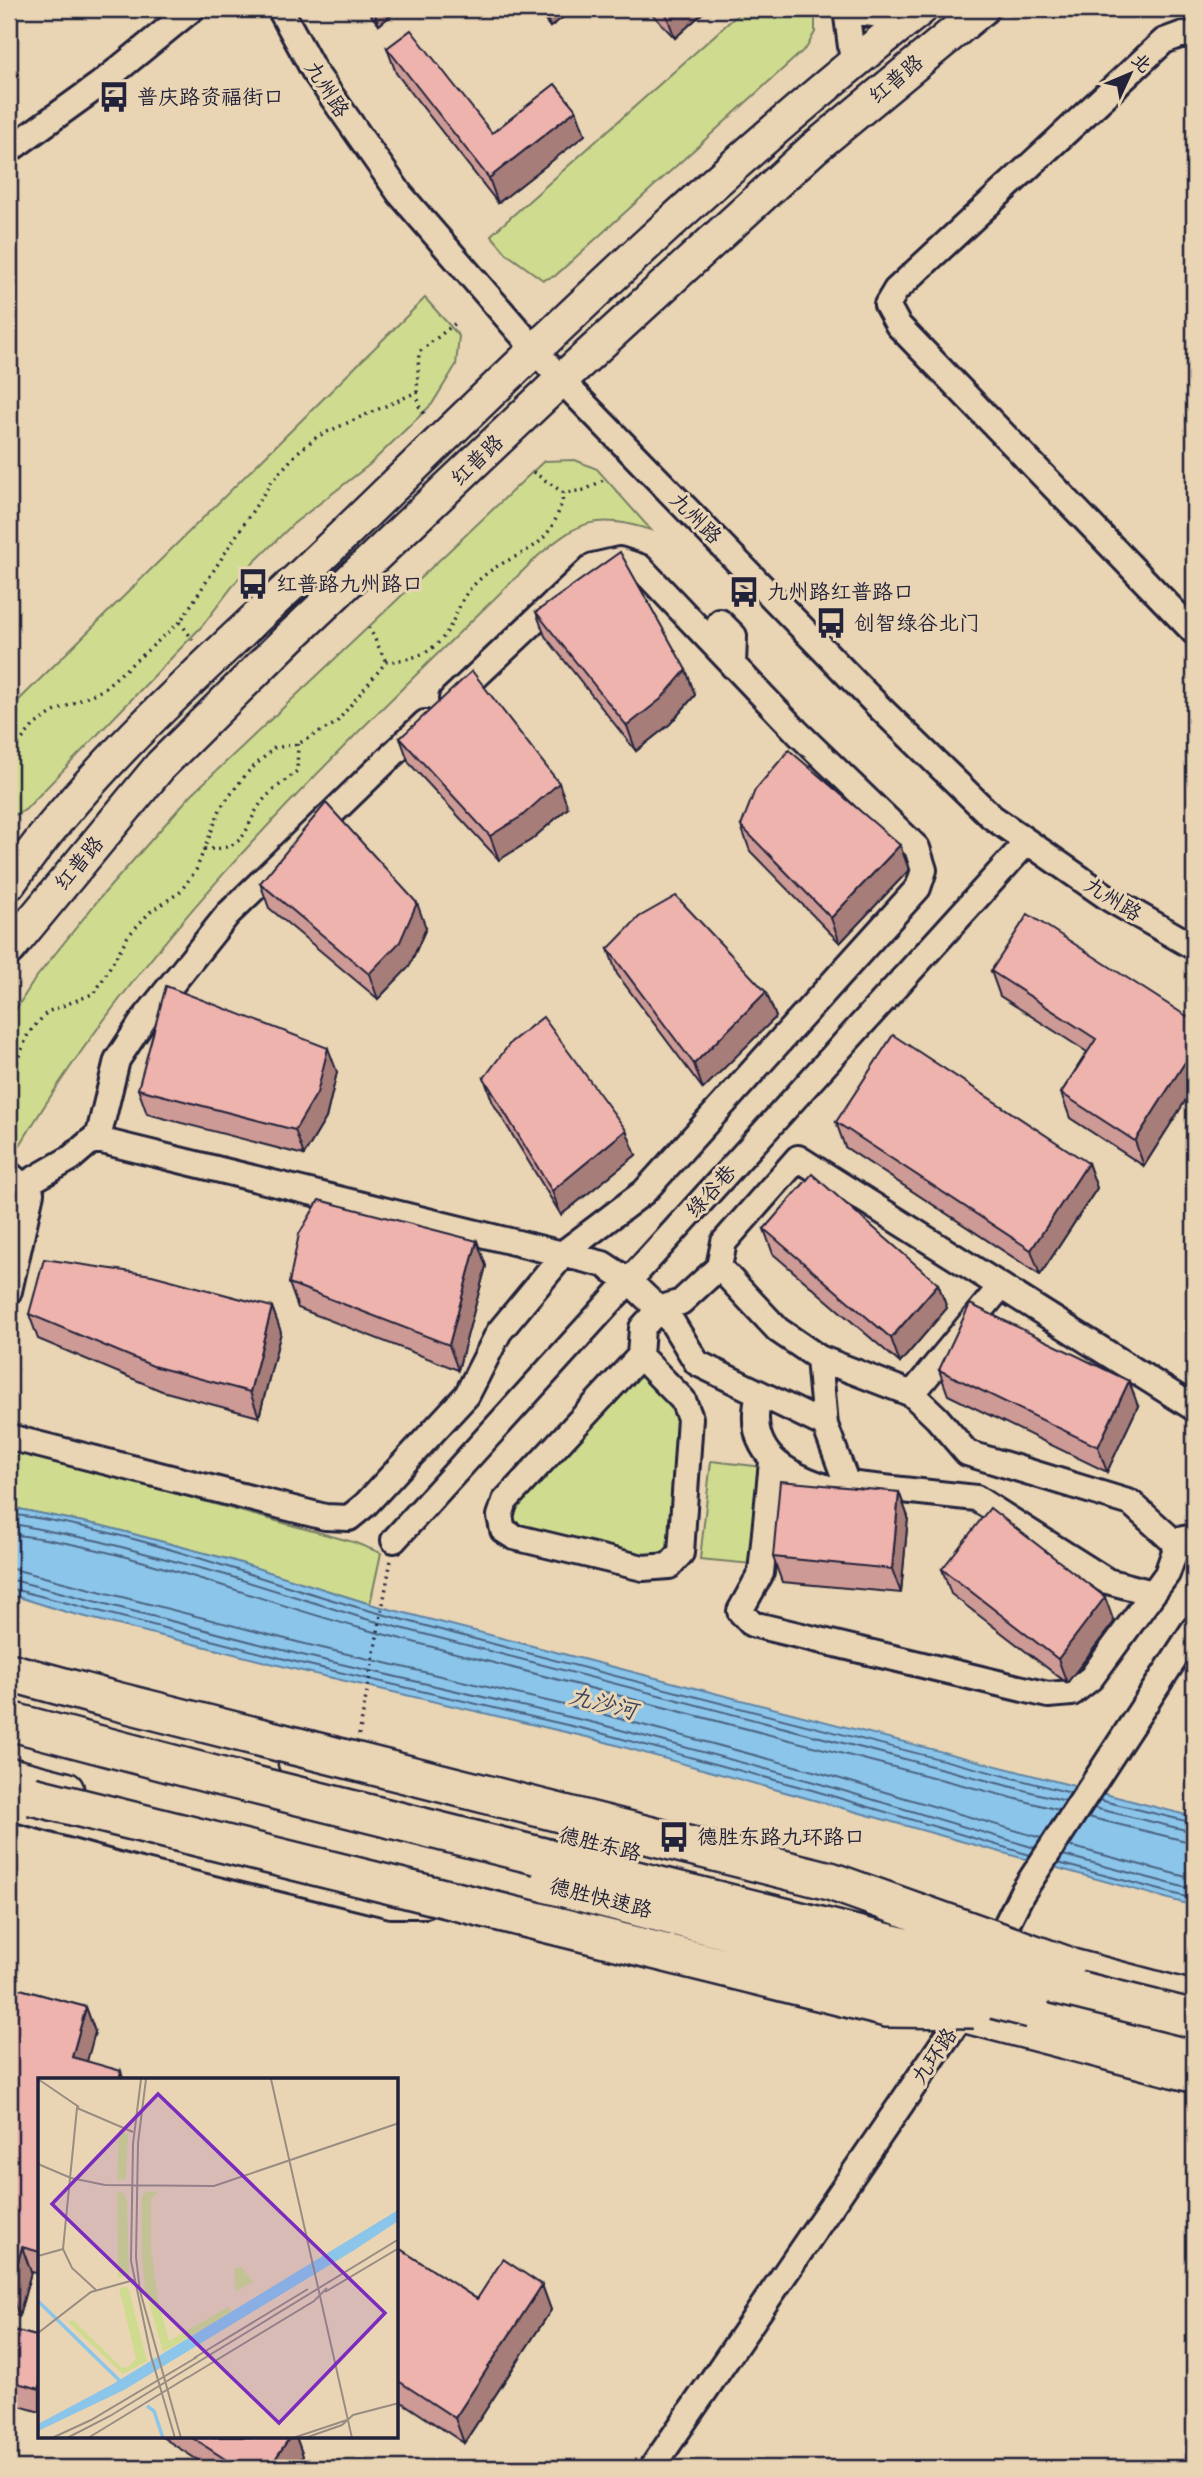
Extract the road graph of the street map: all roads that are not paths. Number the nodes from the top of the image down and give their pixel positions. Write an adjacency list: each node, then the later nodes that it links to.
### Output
1 (192, 9): 8 (street)
2 (279, 9): 9 (street, 九州路)
3 (982, 9): 10 (main road, 红普路)
4 (847, 10): 5 (street); 7 (street)
5 (915, 13): 7 (main road, 红普路)
6 (1194, 36): 12 (street)
7 (853, 62): 9 (main road, 红普路)
8 (9, 150)
9 (533, 352): 10 (street, 九州路); 15 (main road, 红普路)
10 (561, 380): 14 (street, 九州路); 17 (main road, 红普路)
11 (720, 622): 13 (street)
12 (1194, 632)
13 (733, 666): 18 (street); 20 (street)
14 (1027, 842): 16 (street, 九州路); 22 (street, 绿谷巷)
15 (11, 876)
16 (1194, 947)
17 (9, 948)
18 (94, 1139): 19 (street); 20 (street)
19 (16, 1180): 24 (street)
20 (564, 1254): 22 (street); 32 (street)
21 (719, 1267): 23 (street); 25 (street); 27 (street)
22 (629, 1281): 25 (street); 36 (street, 绿谷巷)
23 (1001, 1286): 29 (street); 30 (street)
24 (9, 1291)
25 (659, 1309): 26 (street); 28 (street)
26 (640, 1356): 26 (street)
27 (819, 1358): 29 (street); 31 (street)
28 (759, 1394): 31 (street); 33 (street)
29 (912, 1394): 35 (street)
30 (1194, 1408)
31 (825, 1425): 34 (street)
32 (9, 1437)
33 (772, 1462): 34 (street); 37 (street)
34 (847, 1484): 37 (street)
35 (1183, 1539): 37 (street)
36 (394, 1540)
37 (1153, 1593)
38 (1194, 1629): 43 (street, 九环路)
39 (9, 1674): 43 (main road, 德胜东路); 46 (highway, bridge)
40 (9, 1721): 48 (highway, 德胜快速路, bridge)
41 (9, 1745): 45 (highway, 德胜快速路, bridge)
42 (15, 1792): 45 (highway, bridge); 47 (main road)
43 (995, 1945): 44 (main road, 德胜东路); 47 (street, 九环路)
44 (1194, 1998)
45 (1031, 2009): 49 (highway, 德胜快速路)
46 (1194, 2012)
47 (962, 2015): 50 (main road); 51 (street, 九环路)
48 (1194, 2018)
49 (1194, 2051)
50 (1194, 2076)
51 (652, 2468)

